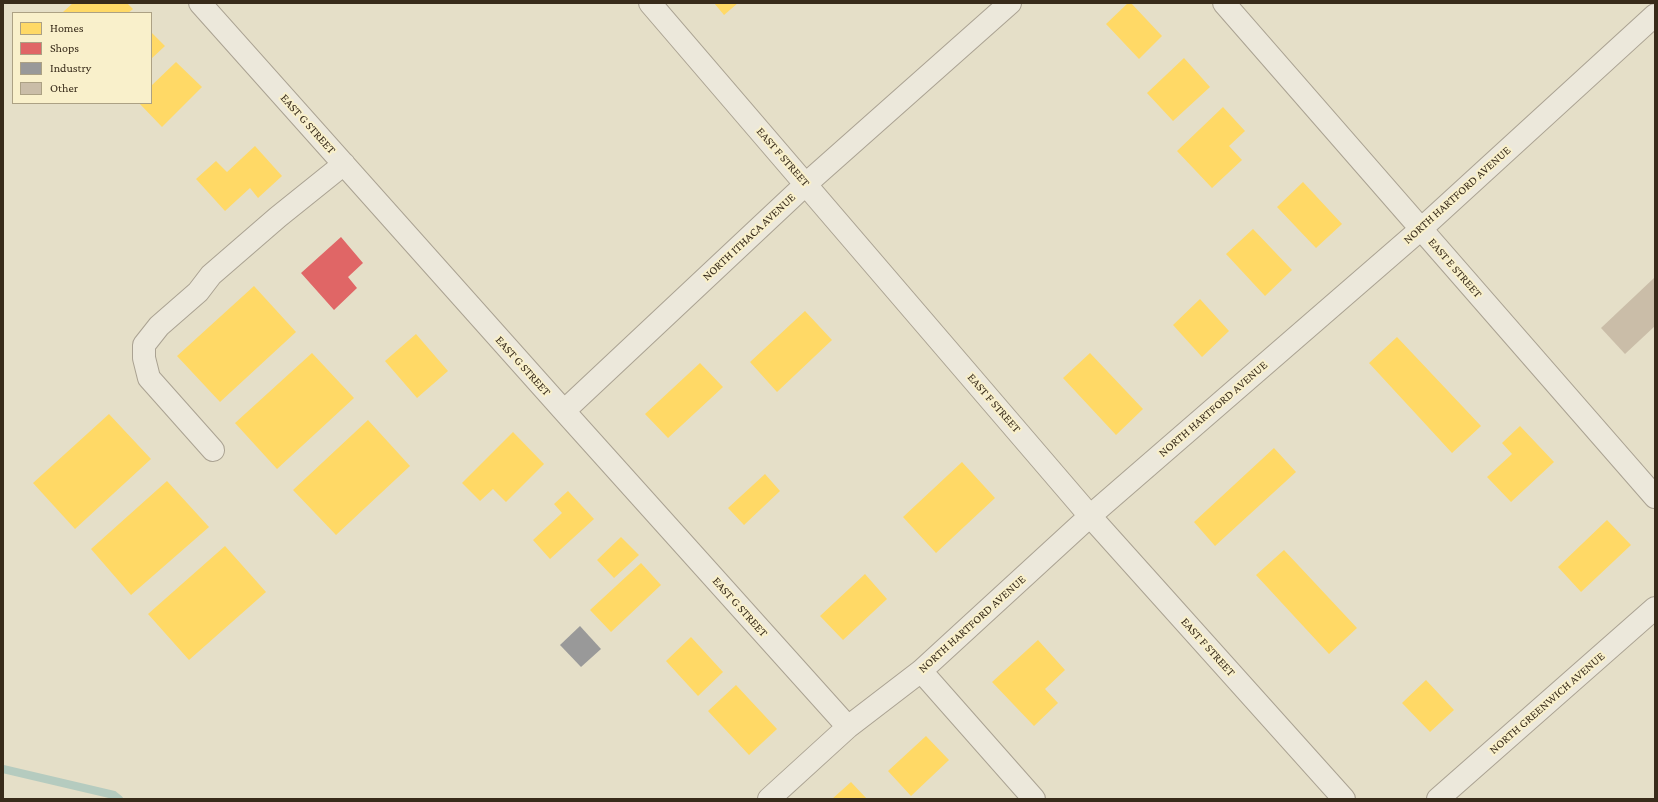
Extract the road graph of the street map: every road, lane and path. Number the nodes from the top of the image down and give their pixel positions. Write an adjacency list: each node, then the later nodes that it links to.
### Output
1 (200, 3): 6 (street, EAST G STREET)
2 (650, 3): 7 (street, EAST F STREET)
3 (1010, 3): 7 (street, NORTH ITHACA AVENUE)
4 (1224, 3): 8 (street, EAST E STREET)
5 (1655, 16): 8 (street, NORTH HARTFORD AVENUE)
6 (344, 164): 9 (street, EAST G STREET); 10 (street)
7 (806, 184): 9 (street, NORTH ITHACA AVENUE); 12 (street, EAST F STREET)
8 (1421, 229): 11 (street, EAST E STREET); 12 (street, NORTH HARTFORD AVENUE)
9 (564, 411): 15 (street, EAST G STREET)
10 (213, 450)
11 (1655, 497)
12 (1090, 516): 14 (street, NORTH HARTFORD AVENUE); 18 (street, EAST F STREET)
13 (1655, 608): 19 (street, NORTH GREENWICH AVENUE)
14 (921, 671): 15 (street, NORTH HARTFORD AVENUE); 17 (street)
15 (848, 727): 16 (street, NORTH HARTFORD AVENUE)
16 (769, 799)
17 (1034, 799)
18 (1344, 799)
19 (1438, 799)

